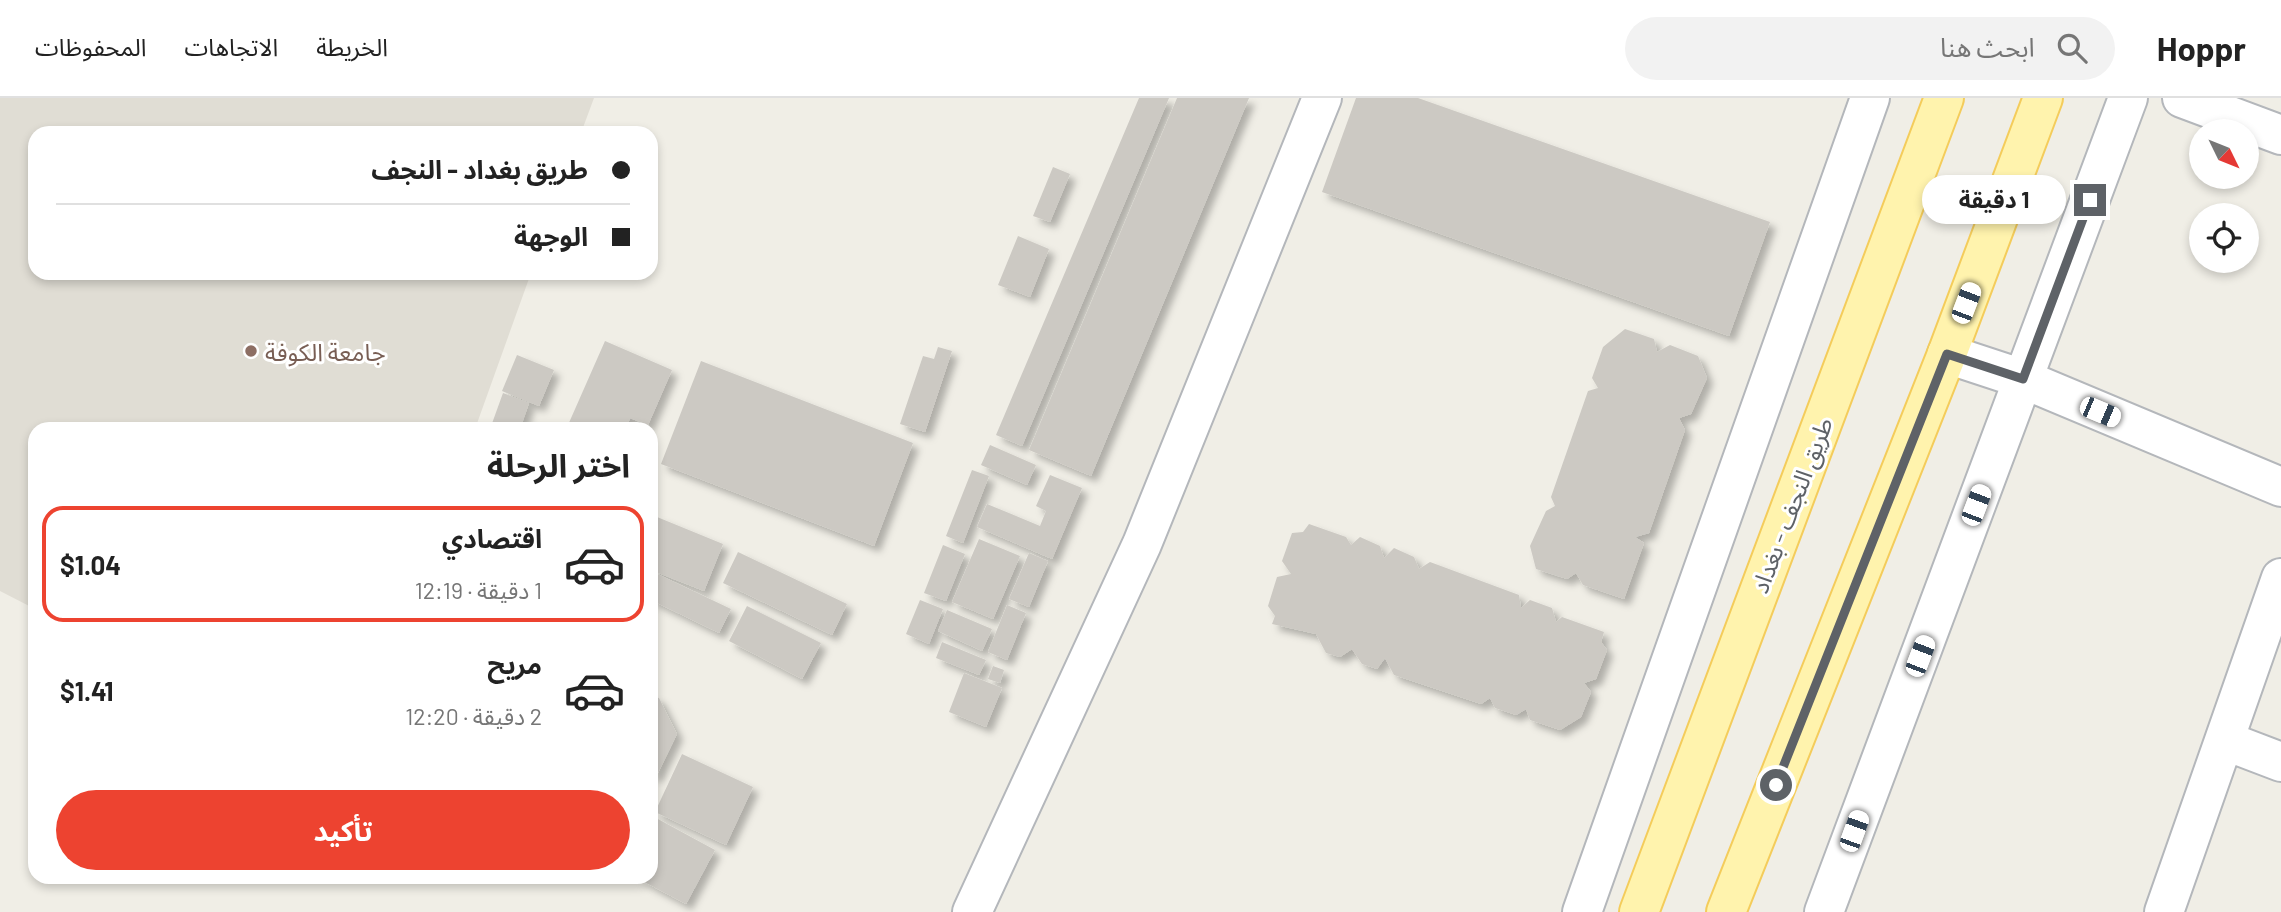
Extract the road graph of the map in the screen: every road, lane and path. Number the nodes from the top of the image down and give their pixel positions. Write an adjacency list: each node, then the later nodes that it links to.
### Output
1 (1322, 98): 15 (street)
2 (1870, 98): 16 (street)
3 (1944, 98): 17 (main road, طريق النجف - بغداد)
4 (2043, 98): 8 (main road)
5 (2128, 98): 9 (street)
6 (2182, 98): 7 (street)
7 (2281, 135)
8 (1947, 354): 9 (street); 18 (main road)
9 (2023, 379): 10 (street); 14 (street)
10 (2281, 487)
11 (2281, 578): 12 (street)
12 (2226, 741): 13 (street); 19 (street)
13 (2281, 762)
14 (1829, 910)
15 (972, 912)
16 (1582, 912)
17 (1639, 912)
18 (1726, 912)
19 (2164, 912)

